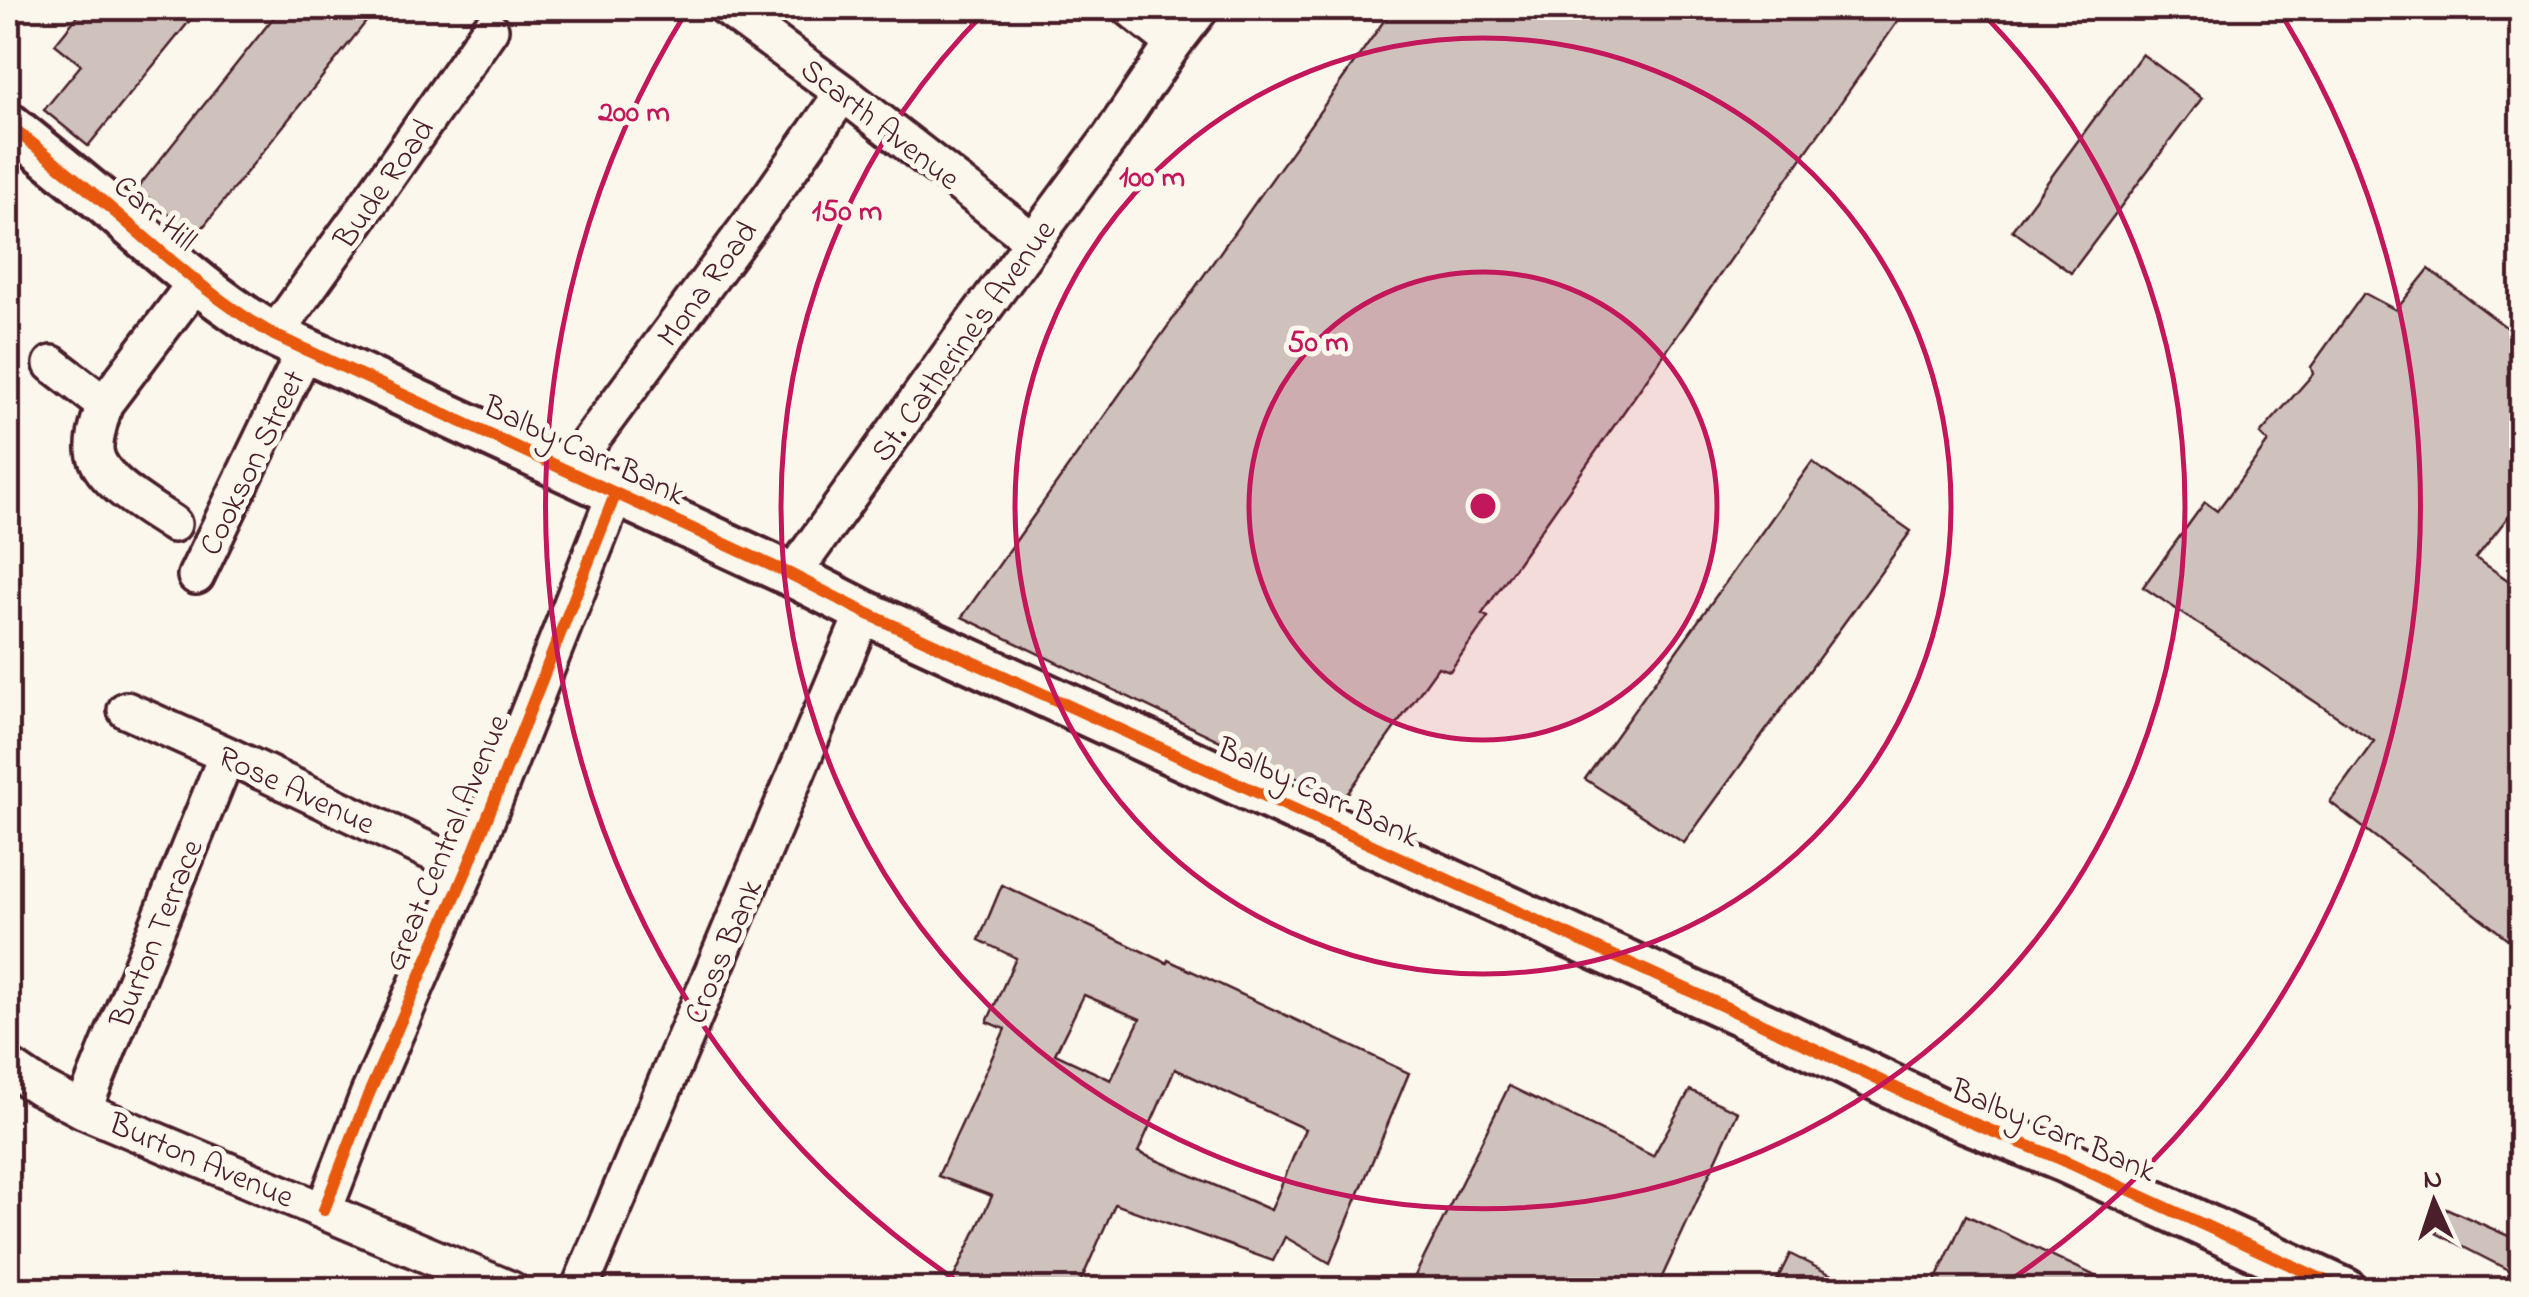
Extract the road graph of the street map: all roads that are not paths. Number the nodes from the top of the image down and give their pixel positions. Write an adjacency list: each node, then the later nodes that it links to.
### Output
1 (727, 8): 6 (street, Scarth Avenue)
2 (1130, 8): 5 (street)
3 (1201, 8): 5 (street, St. Catherine's Avenue)
4 (490, 29): 10 (street, Bude Road)
5 (1174, 43): 8 (street, St. Catherine's Avenue)
6 (843, 92): 8 (street, Scarth Avenue); 13 (street, Mona Road)
7 (8, 124): 9 (street, Carr Hill)
8 (1033, 241): 16 (street, St. Catherine's Avenue)
9 (196, 282): 10 (street, Carr Hill); 12 (street)
10 (290, 342): 13 (street, Balby Carr Bank); 17 (street, Cookson Street)
11 (52, 364): 12 (street)
12 (104, 404): 15 (street)
13 (567, 472): 14 (street, Balby Carr Bank)
14 (616, 495): 16 (street, Balby Carr Bank); 21 (street, Great Central Avenue)
15 (173, 524)
16 (792, 575): 18 (street, Balby Carr Bank)
17 (196, 576)
18 (864, 612): 26 (street, Cross Bank); 27 (street, Balby Carr Bank)
19 (126, 710): 20 (street, Rose Avenue)
20 (227, 755): 21 (street, Rose Avenue); 23 (street, Burton Terrace)
21 (467, 868): 24 (street, Great Central Avenue)
22 (8, 1066): 23 (street, Burton Avenue)
23 (83, 1110): 24 (street, Burton Avenue)
24 (324, 1210): 25 (street, Burton Avenue)
25 (511, 1290)
26 (580, 1290)
27 (2345, 1290)

